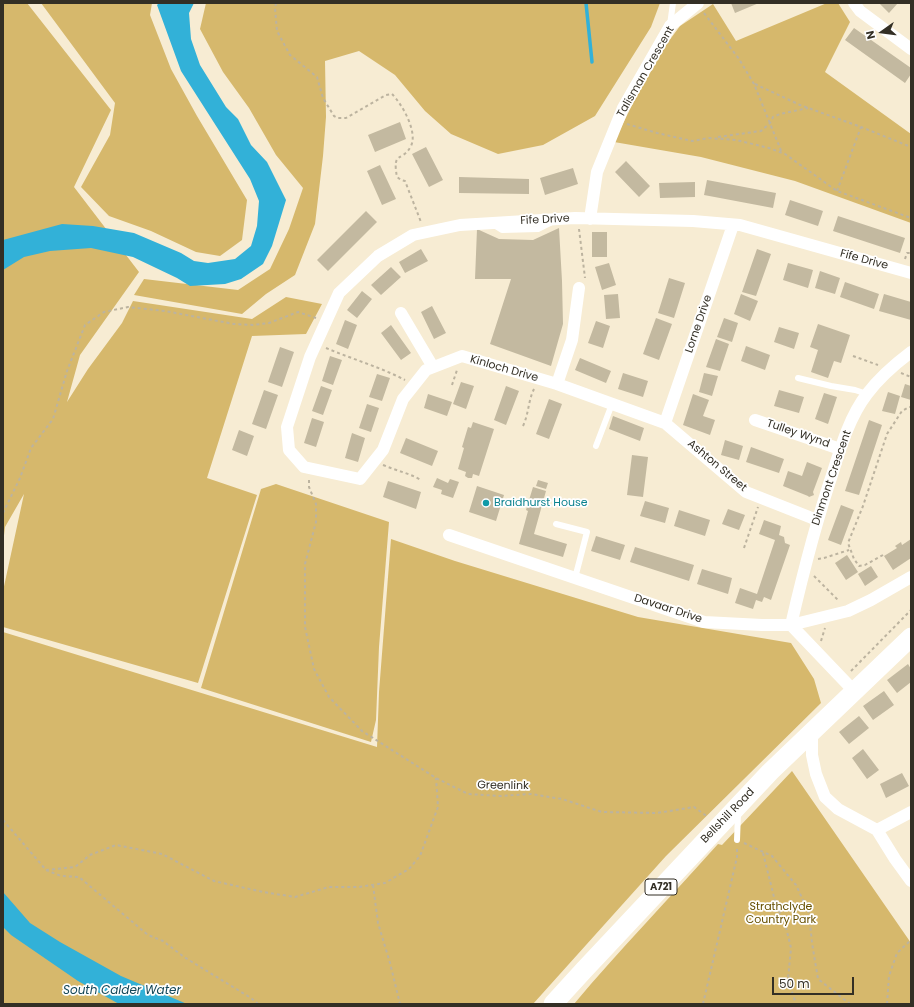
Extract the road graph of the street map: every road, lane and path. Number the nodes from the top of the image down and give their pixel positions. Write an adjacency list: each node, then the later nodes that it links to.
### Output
1 (276, 3): 19 (path)
2 (673, 3): 5 (lane)
3 (698, 3): 5 (street, Talisman Crescent); 7 (path)
4 (854, 3): 6 (street)
5 (670, 26): 9 (street, Talisman Crescent)
6 (911, 48)
7 (754, 84): 8 (path); 10 (path)
8 (808, 108): 10 (path); 11 (path)
9 (618, 121): 12 (path); 17 (street, Talisman Crescent)
10 (770, 123): 12 (path); 14 (path)
11 (861, 127): 13 (path); 15 (path)
12 (713, 138): 14 (path)
13 (911, 148)
14 (783, 153): 15 (path)
15 (837, 191): 16 (path)
16 (911, 218)
17 (584, 219): 18 (street, Fife Drive); 19 (street, Fife Drive); 21 (path)
18 (733, 225): 20 (street, Fife Drive); 35 (street, Lorne Drive)
19 (424, 232): 23 (street, Fife Drive)
20 (911, 273)
21 (579, 288): 29 (street)
22 (401, 313): 26 (street)
23 (326, 321): 24 (street, Fife Drive); 44 (path)
24 (316, 344): 30 (path); 37 (street, Fife Drive)
25 (911, 352): 31 (street, Dinmont Crescent)
26 (433, 367): 28 (street, Kinloch Drive); 30 (street, Kinloch Drive)
27 (798, 378): 31 (lane)
28 (539, 379): 29 (street, Kinloch Drive); 36 (path)
29 (557, 384): 32 (street, Kinloch Drive)
30 (414, 385): 40 (street, Kinloch Drive)
31 (867, 394): 39 (street, Dinmont Crescent)
32 (612, 404): 35 (street, Kinloch Drive); 38 (lane)
33 (911, 407): 49 (path)
34 (756, 420): 39 (street, Tulley Wynd)
35 (665, 423): 43 (street, Ashton Street)
36 (523, 426)
37 (287, 427): 41 (street, Kinloch Drive)
38 (596, 446)
39 (840, 449): 45 (street, Dinmont Crescent)
40 (374, 462): 41 (street, Kinloch Drive); 42 (path)
41 (311, 469): 62 (path, Greenlink)
42 (421, 480)
43 (761, 498): 45 (street, Ashton Street); 48 (path)
44 (3, 512)
45 (817, 520): 51 (street, Dinmont Crescent)
46 (556, 524): 53 (lane)
47 (449, 535): 53 (street, Davaar Drive)
48 (744, 548)
49 (849, 550): 50 (path); 51 (path)
50 (883, 555)
51 (806, 563): 55 (path); 57 (street, Dinmont Crescent)
52 (911, 577): 55 (street, Davaar Drive)
53 (575, 578): 57 (street, Davaar Drive)
54 (911, 610): 60 (path)
55 (848, 611): 56 (street, Davaar Drive)
56 (829, 616): 57 (street, Davaar Drive); 59 (path)
57 (791, 625): 59 (street)
58 (911, 637): 60 (main road, Bellshill Road / A721)
59 (819, 654): 60 (street)
60 (848, 685): 61 (main road, Bellshill Road / A721)
61 (812, 733): 63 (main road, Bellshill Road / A721); 67 (street)
62 (436, 778): 66 (path, Greenlink); 72 (path)
63 (738, 805): 66 (main road, Bellshill Road / A721); 68 (lane)
64 (911, 812): 67 (street)
65 (3, 820): 70 (path)
66 (719, 825): 76 (main road, Bellshill Road / A721)
67 (877, 830): 71 (street)
68 (737, 840): 69 (path); 77 (path)
69 (763, 852): 78 (path); 79 (path)
70 (46, 870): 72 (path); 74 (path)
71 (911, 881)
72 (373, 884): 75 (path)
73 (911, 940): 80 (path)
74 (258, 1004)
75 (400, 1004)
76 (553, 1004)
77 (703, 1004)
78 (796, 1004)
79 (850, 1004)
80 (887, 1004)

